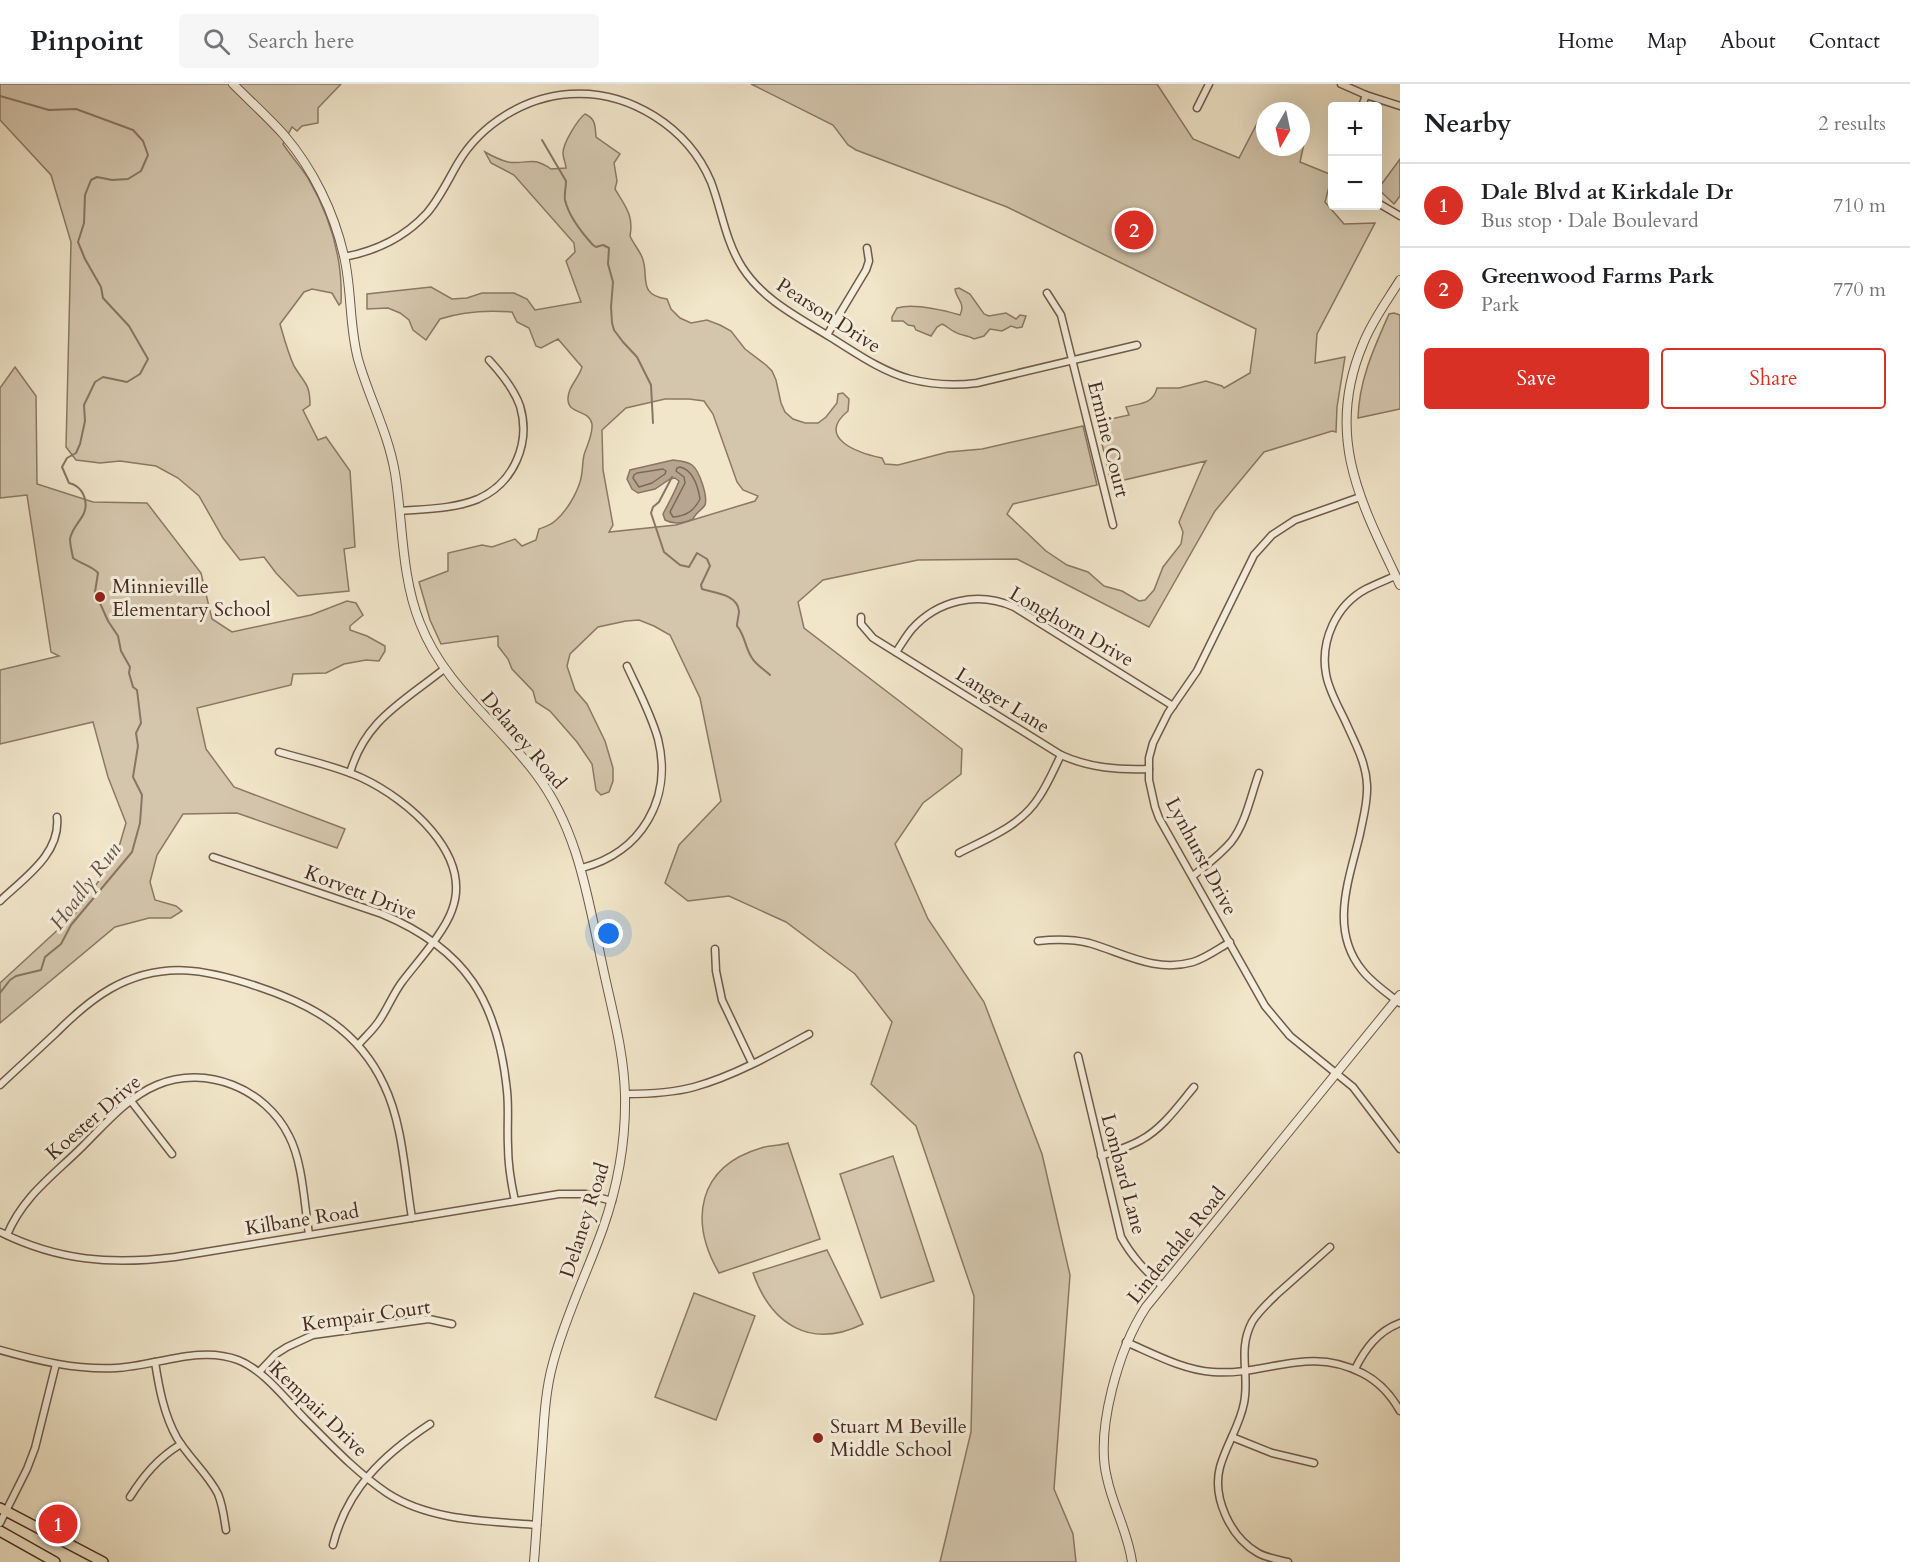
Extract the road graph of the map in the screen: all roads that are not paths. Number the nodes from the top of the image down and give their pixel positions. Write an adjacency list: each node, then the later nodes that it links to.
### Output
1 (233, 84): 11 (street, Delaney Road)
2 (1209, 84): 7 (street)
3 (1341, 84): 4 (street)
4 (1366, 95): 5 (street); 6 (street)
5 (1363, 102)
6 (1400, 106)
7 (1197, 108)
8 (1382, 206): 9 (street)
9 (1400, 216)
10 (867, 248): 14 (street)
11 (344, 257): 14 (street, Pearson Drive); 19 (street, Delaney Road)
12 (1400, 280): 18 (street)
13 (1047, 293): 17 (street, Ermine Court)
14 (827, 335): 17 (street, Pearson Drive)
15 (1137, 345): 17 (street, Pearson Drive)
16 (489, 360): 19 (street)
17 (1072, 361): 20 (street, Ermine Court)
18 (1360, 497): 21 (street); 27 (street, Lynhurst Drive)
19 (400, 511): 26 (street, Delaney Road)
20 (1113, 525)
21 (1395, 576): 22 (street); 43 (street)
22 (1400, 585)
23 (861, 617): 24 (street, Langer Lane)
24 (896, 652): 27 (street, Longhorn Drive); 29 (street, Langer Lane)
25 (627, 666): 36 (street)
26 (444, 669): 31 (street); 36 (street, Delaney Road)
27 (1173, 706): 30 (street, Lynhurst Drive)
28 (279, 752): 31 (street)
29 (1061, 755): 30 (street, Langer Lane); 34 (street)
30 (1149, 770): 37 (street, Lynhurst Drive)
31 (350, 773): 39 (street)
32 (1259, 773): 37 (street)
33 (57, 817): 38 (street)
34 (959, 853)
35 (213, 857): 39 (street, Korvett Drive)
36 (582, 868): 51 (street, Delaney Road)
37 (1193, 876): 41 (street, Lynhurst Drive)
38 (0, 901)
39 (433, 940): 45 (street); 56 (street, Korvett Drive)
40 (1038, 941): 41 (street)
41 (1230, 942): 48 (street, Lynhurst Drive)
42 (715, 949): 47 (street)
43 (1399, 999): 48 (street, Lindendale Road)
44 (809, 1034): 47 (street)
45 (358, 1045): 49 (street); 58 (street)
46 (1077, 1056): 55 (street, Lombard Lane)
47 (752, 1064): 51 (street)
48 (1337, 1072): 53 (street, Lynhurst Drive); 63 (street, Lindendale Road)
49 (0, 1085)
50 (1194, 1087): 55 (street)
51 (625, 1094): 57 (street, Delaney Road)
52 (131, 1101): 54 (street); 60 (street, Koester Drive); 61 (street, Koester Drive)
53 (1400, 1149)
54 (172, 1154)
55 (1101, 1156): 63 (street, Lombard Lane)
56 (515, 1201): 57 (street, Kilbane Road); 58 (street, Kilbane Road)
57 (612, 1201): 82 (street, Delaney Road)
58 (412, 1218): 60 (street, Kilbane Road)
59 (0, 1232): 61 (street, Kilbane Road)
60 (309, 1234): 61 (street, Kilbane Road)
61 (7, 1235)
62 (1330, 1247): 71 (street)
63 (1162, 1286): 66 (street, Lindendale Road)
64 (1400, 1323): 70 (street)
65 (452, 1324): 72 (street, Kempair Court)
66 (1126, 1342): 71 (street); 89 (street, Lindendale Road)
67 (0, 1351): 69 (street, Kempair Drive)
68 (155, 1362): 69 (street, Kempair Drive); 72 (street, Kempair Drive); 76 (street)
69 (56, 1364): 80 (street)
70 (1355, 1369): 71 (street); 73 (street)
71 (1244, 1370): 75 (street)
72 (259, 1372): 78 (street, Kempair Drive)
73 (1400, 1411)
74 (430, 1424): 78 (street)
75 (1232, 1437): 77 (street); 90 (street)
76 (181, 1444): 79 (street); 83 (street)
77 (1314, 1464)
78 (366, 1477): 82 (street, Kempair Drive); 85 (street)
79 (130, 1497)
80 (3, 1510): 81 (street); 87 (main road)
81 (0, 1523)
82 (537, 1526): 88 (street, Delaney Road)
83 (226, 1530)
84 (0, 1531): 86 (main road)
85 (333, 1545)
86 (55, 1562)
87 (103, 1562)
88 (534, 1562)
89 (1132, 1562)
90 (1288, 1562)

